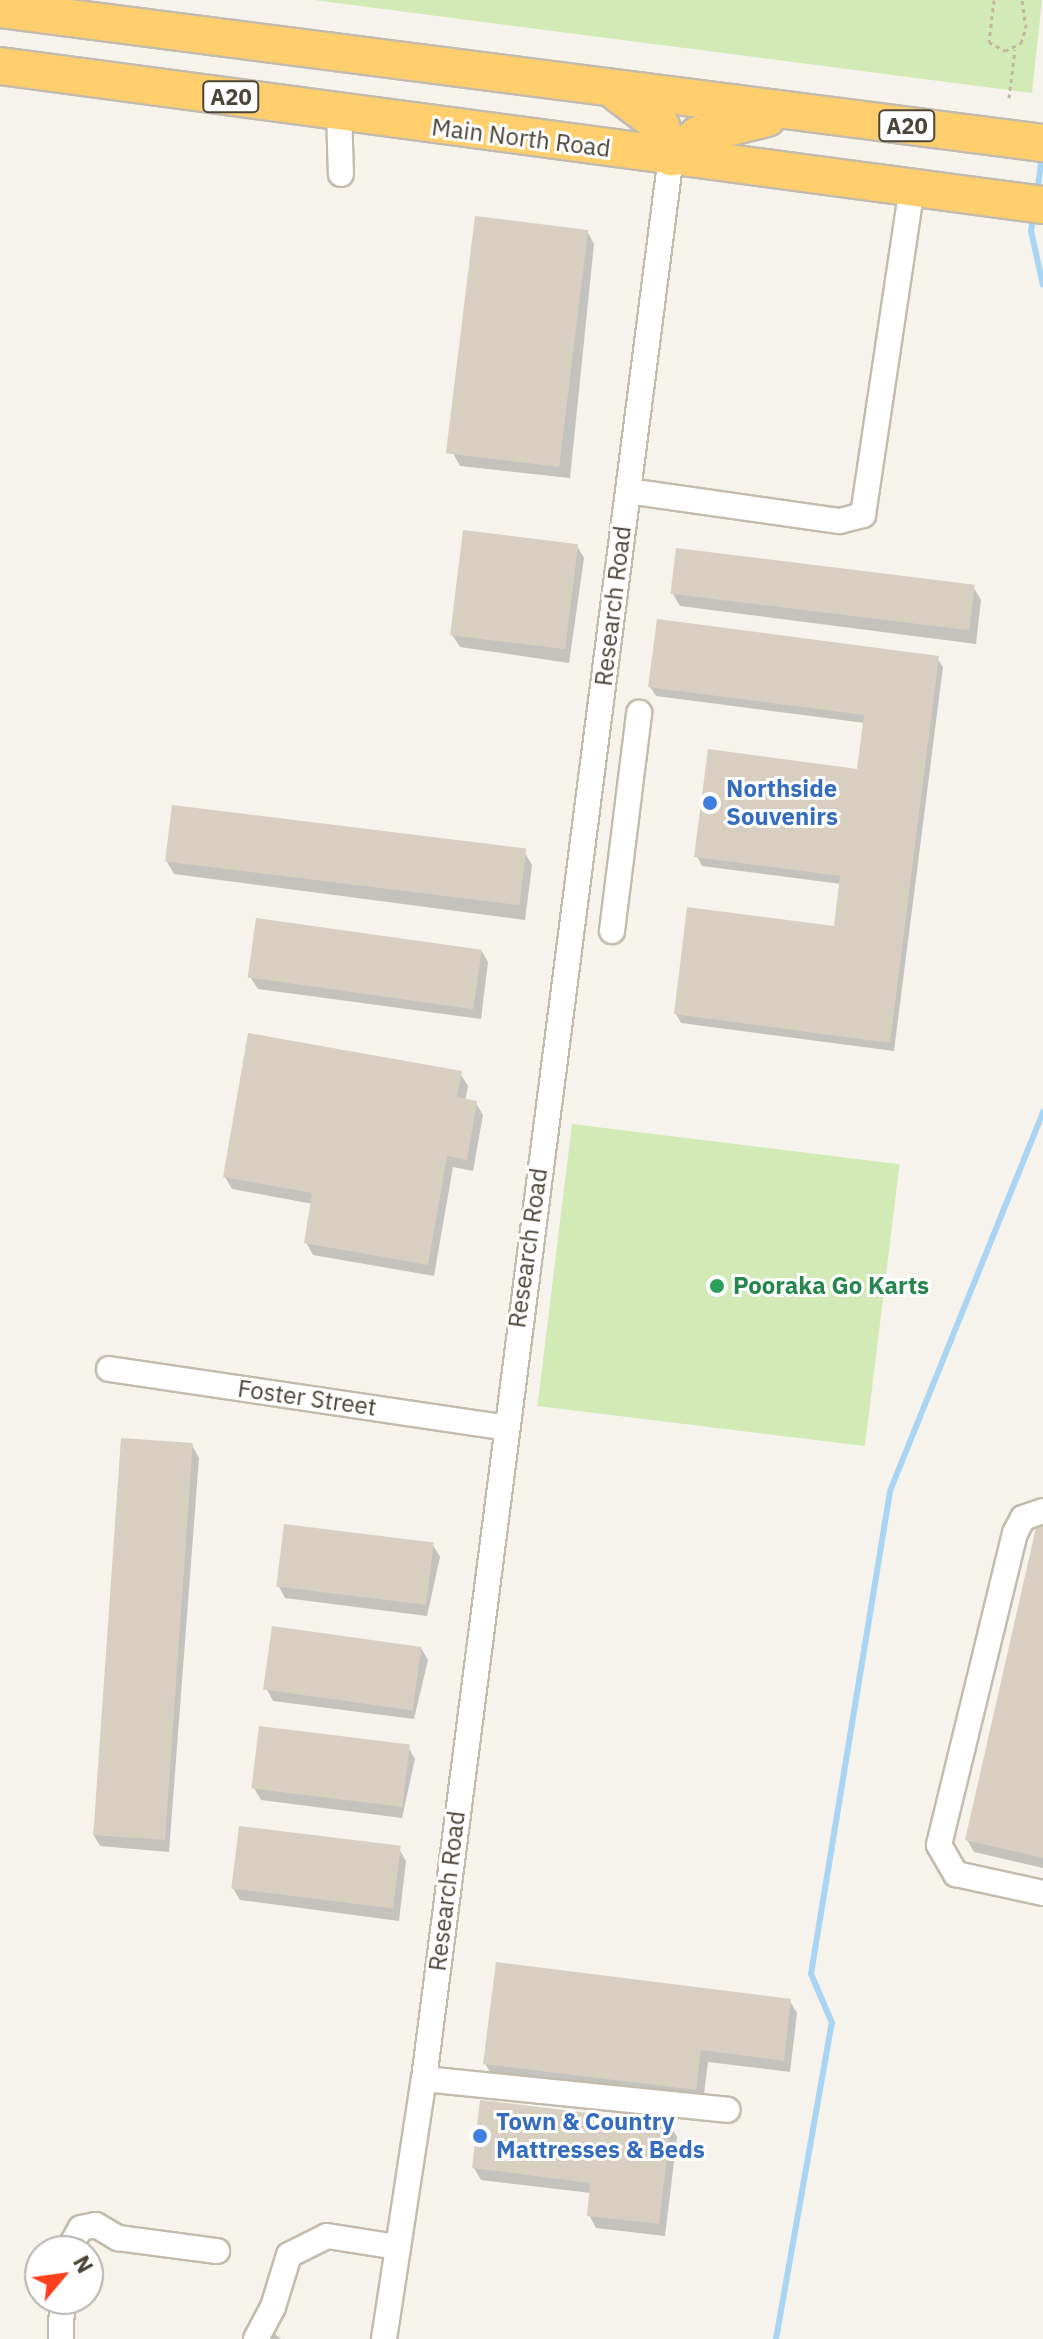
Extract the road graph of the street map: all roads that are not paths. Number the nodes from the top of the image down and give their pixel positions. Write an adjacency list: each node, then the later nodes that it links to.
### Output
1 (0, 9): 3 (highway, A20)
2 (0, 66): 4 (highway, Main North Road / A20)
3 (611, 88): 5 (highway, A20); 7 (highway)
4 (339, 112): 7 (highway, Main North Road / A20); 8 (street)
5 (788, 112): 6 (highway, A20); 7 (highway)
6 (1034, 142)
7 (671, 157): 9 (highway, Main North Road / A20); 11 (street, Research Road)
8 (341, 174)
9 (912, 188): 10 (highway, Main North Road / A20); 11 (street)
10 (1033, 203)
11 (628, 491): 13 (street, Research Road)
12 (639, 713): 14 (street)
13 (595, 743): 14 (street); 15 (street, Research Road)
14 (635, 748): 16 (street)
15 (577, 876): 16 (street); 19 (street, Research Road)
16 (618, 881): 17 (street)
17 (612, 931)
18 (109, 1369): 19 (street, Foster Street)
19 (504, 1427): 22 (street, Research Road)
20 (1043, 1511): 21 (street)
21 (1043, 1893)
22 (424, 2079): 23 (street); 25 (street, Research Road)
23 (727, 2110)
24 (74, 2235): 26 (street)
25 (397, 2247): 29 (street); 30 (street, Research Road)
26 (217, 2251)
27 (62, 2315): 28 (street)
28 (61, 2339)
29 (256, 2339)
30 (384, 2339)

